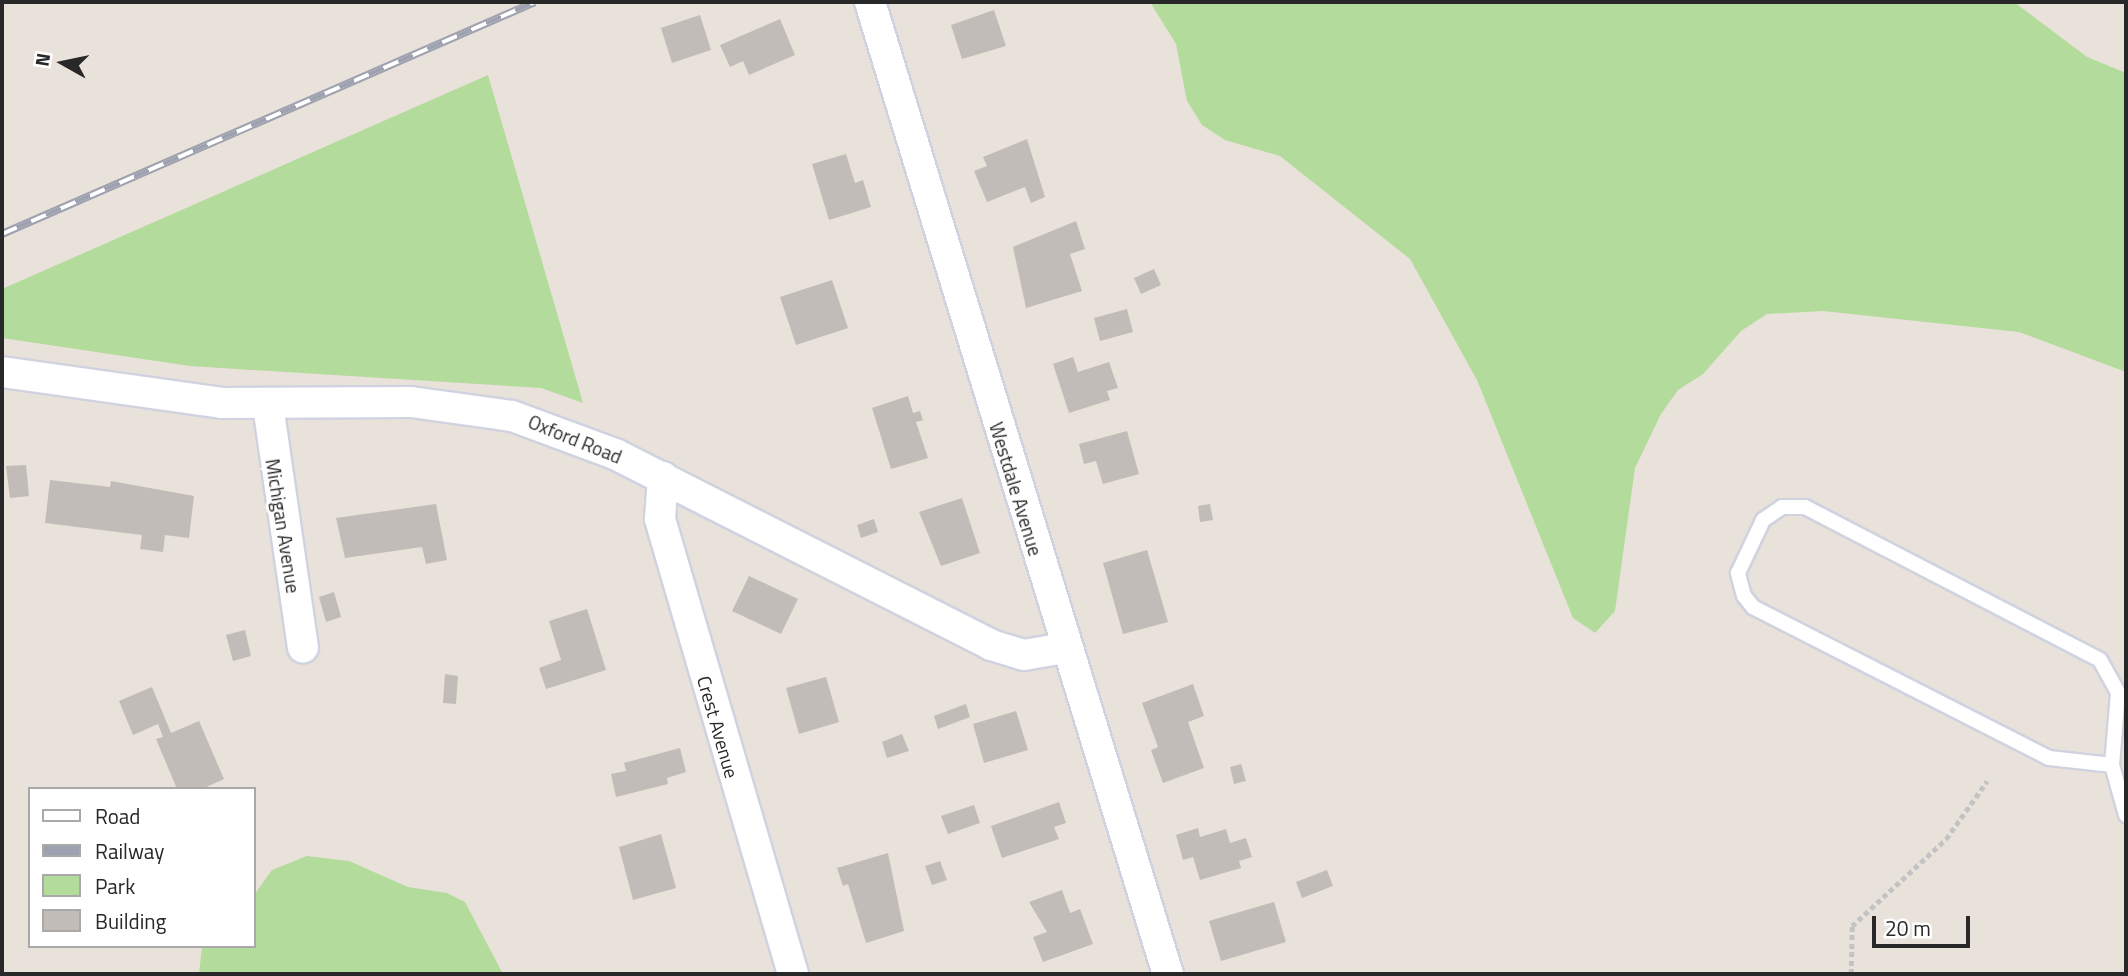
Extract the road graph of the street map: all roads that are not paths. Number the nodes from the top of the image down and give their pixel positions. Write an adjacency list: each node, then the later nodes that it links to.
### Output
1 (870, 2): 6 (street, Westdale Avenue)
2 (2, 372): 3 (street, Oxford Road)
3 (268, 405): 4 (street, Oxford Road); 5 (street, Michigan Avenue)
4 (663, 477): 6 (street, Oxford Road); 10 (street, Crest Avenue)
5 (303, 647)
6 (1064, 648): 11 (street, Westdale Avenue)
7 (2112, 765): 7 (lane); 8 (lane)
8 (2122, 787): 9 (lane)
9 (2126, 815)
10 (793, 974)
11 (1168, 974)

